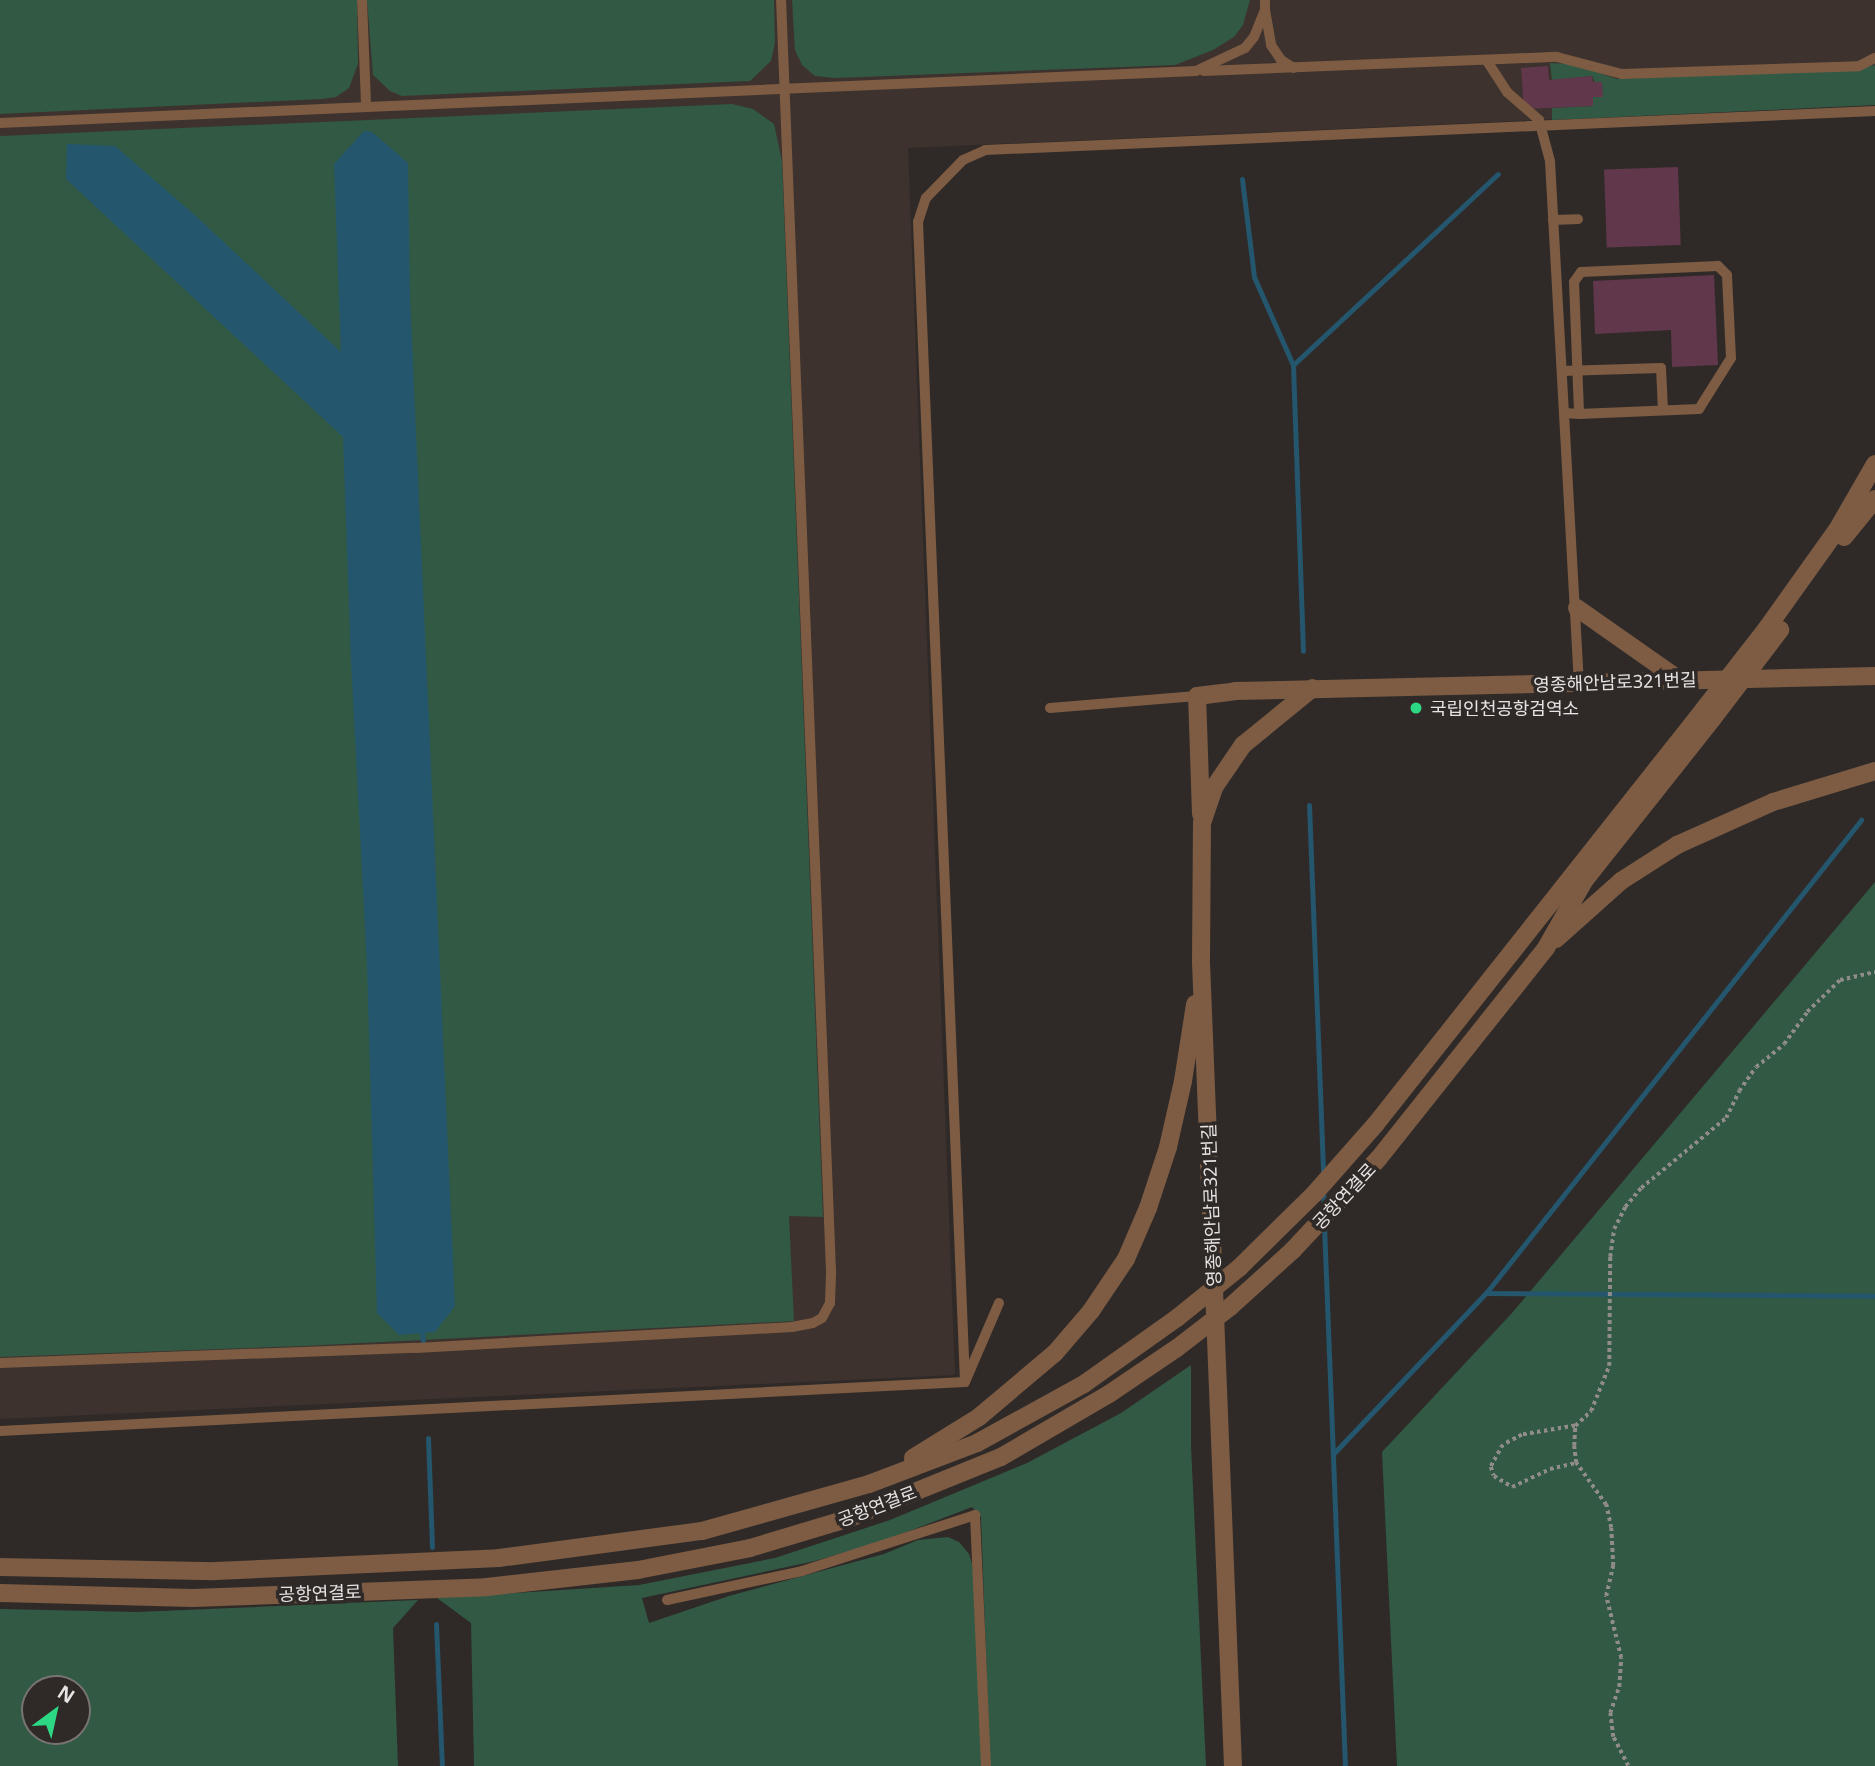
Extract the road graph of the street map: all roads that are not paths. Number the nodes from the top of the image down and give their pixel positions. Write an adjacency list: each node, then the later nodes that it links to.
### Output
1 (362, 0): 9 (lane)
2 (781, 0): 8 (lane)
3 (1265, 5): 6 (lane); 7 (lane)
4 (1875, 58): 5 (lane)
5 (1487, 61): 6 (lane); 12 (lane)
6 (1295, 68): 7 (lane)
7 (1196, 71): 8 (lane)
8 (784, 91): 9 (lane); 36 (lane)
9 (366, 106): 11 (lane)
10 (1875, 111): 12 (lane)
11 (0, 123)
12 (1541, 126): 14 (lane); 37 (lane)
13 (1578, 219): 14 (lane)
14 (1553, 220): 15 (lane)
15 (1562, 371): 16 (lane); 18 (lane)
16 (1577, 371): 17 (lane); 17 (lane); 19 (lane)
17 (1663, 410): 19 (lane)
18 (1565, 413): 19 (lane); 22 (lane)
19 (1579, 414)
20 (1875, 464): 23 (street)
21 (1875, 499): 23 (street)
22 (1577, 608): 25 (street); 26 (lane)
23 (1773, 629): 30 (street, bridge)
24 (1875, 676): 25 (street, 영종해안남로321번길)
25 (1678, 679): 26 (street, 영종해안남로321번길)
26 (1579, 684): 27 (street, 영종해안남로321번길)
27 (1313, 688): 28 (street, 영종해안남로321번길); 32 (street, 영종해안남로321번길)
28 (1197, 696): 29 (lane); 32 (street)
29 (1050, 708)
30 (1705, 718): 33 (street); 39 (street, 공항연결로, bridge)
31 (1875, 771): 33 (street)
32 (1201, 845): 34 (street, 영종해안남로321번길)
33 (1546, 948): 41 (street, 공항연결로, bridge)
34 (1201, 962): 39 (street); 44 (street, 영종해안남로321번길)
35 (999, 1303): 37 (lane)
36 (0, 1363)
37 (964, 1382): 38 (lane)
38 (0, 1430)
39 (869, 1484): 40 (street, 공항연결로)
40 (0, 1567)
41 (0, 1593)
42 (667, 1600): 43 (lane)
43 (986, 1766)
44 (1233, 1766)

